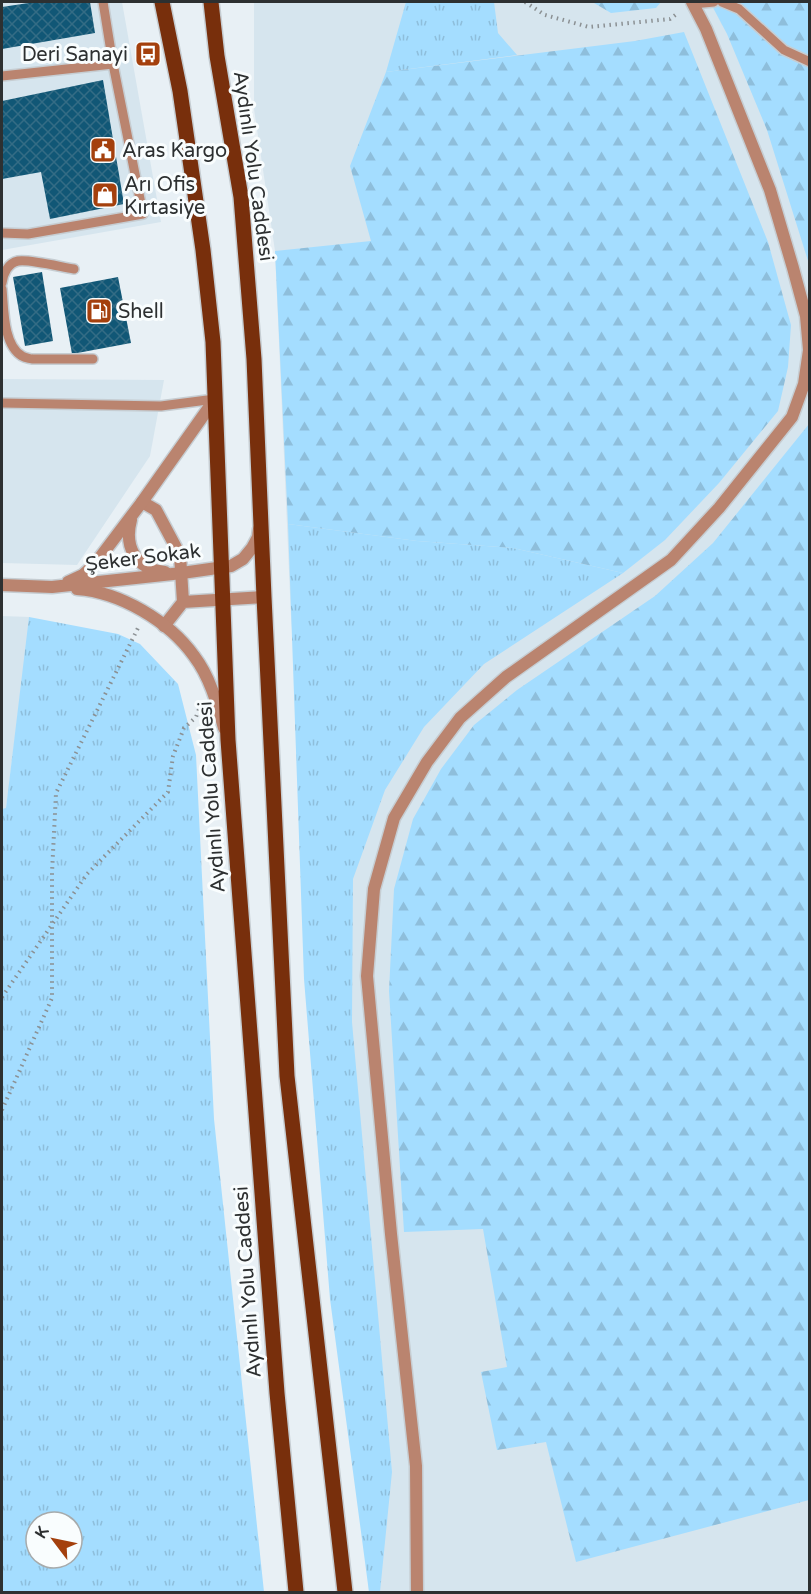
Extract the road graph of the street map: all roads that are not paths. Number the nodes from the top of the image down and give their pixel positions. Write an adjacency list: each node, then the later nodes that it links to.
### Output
1 (103, 2): 8 (lane)
2 (162, 2): 15 (main road, Aydınlı Yolu Caddesi)
3 (211, 2): 19 (main road, Aydınlı Yolu Caddesi)
4 (714, 2): 6 (lane)
5 (722, 2): 7 (lane)
6 (692, 3): 31 (street)
7 (810, 62)
8 (113, 64): 9 (lane); 10 (lane)
9 (2, 76)
10 (2, 233)
11 (74, 269): 12 (lane)
12 (2, 283)
13 (2, 289): 14 (lane)
14 (93, 359)
15 (215, 399): 16 (lane); 17 (street); 20 (main road, Aydınlı Yolu Caddesi)
16 (2, 403)
17 (142, 502): 18 (street); 21 (street)
18 (132, 516): 21 (street); 23 (street)
19 (260, 519): 20 (street, Şeker Sokak); 24 (main road, Aydınlı Yolu Caddesi)
20 (221, 568): 21 (street, Şeker Sokak); 25 (main road, Aydınlı Yolu Caddesi)
21 (182, 573): 23 (street, Şeker Sokak); 26 (street)
22 (2, 585): 23 (street, Şeker Sokak)
23 (52, 587): 27 (street)
24 (264, 597): 25 (street); 30 (main road, Aydınlı Yolu Caddesi)
25 (222, 600): 26 (street); 28 (main road, Aydınlı Yolu Caddesi)
26 (183, 602): 27 (street)
27 (164, 626): 28 (street)
28 (228, 740): 29 (main road, Aydınlı Yolu Caddesi)
29 (296, 1593)
30 (345, 1593)
31 (417, 1593)

